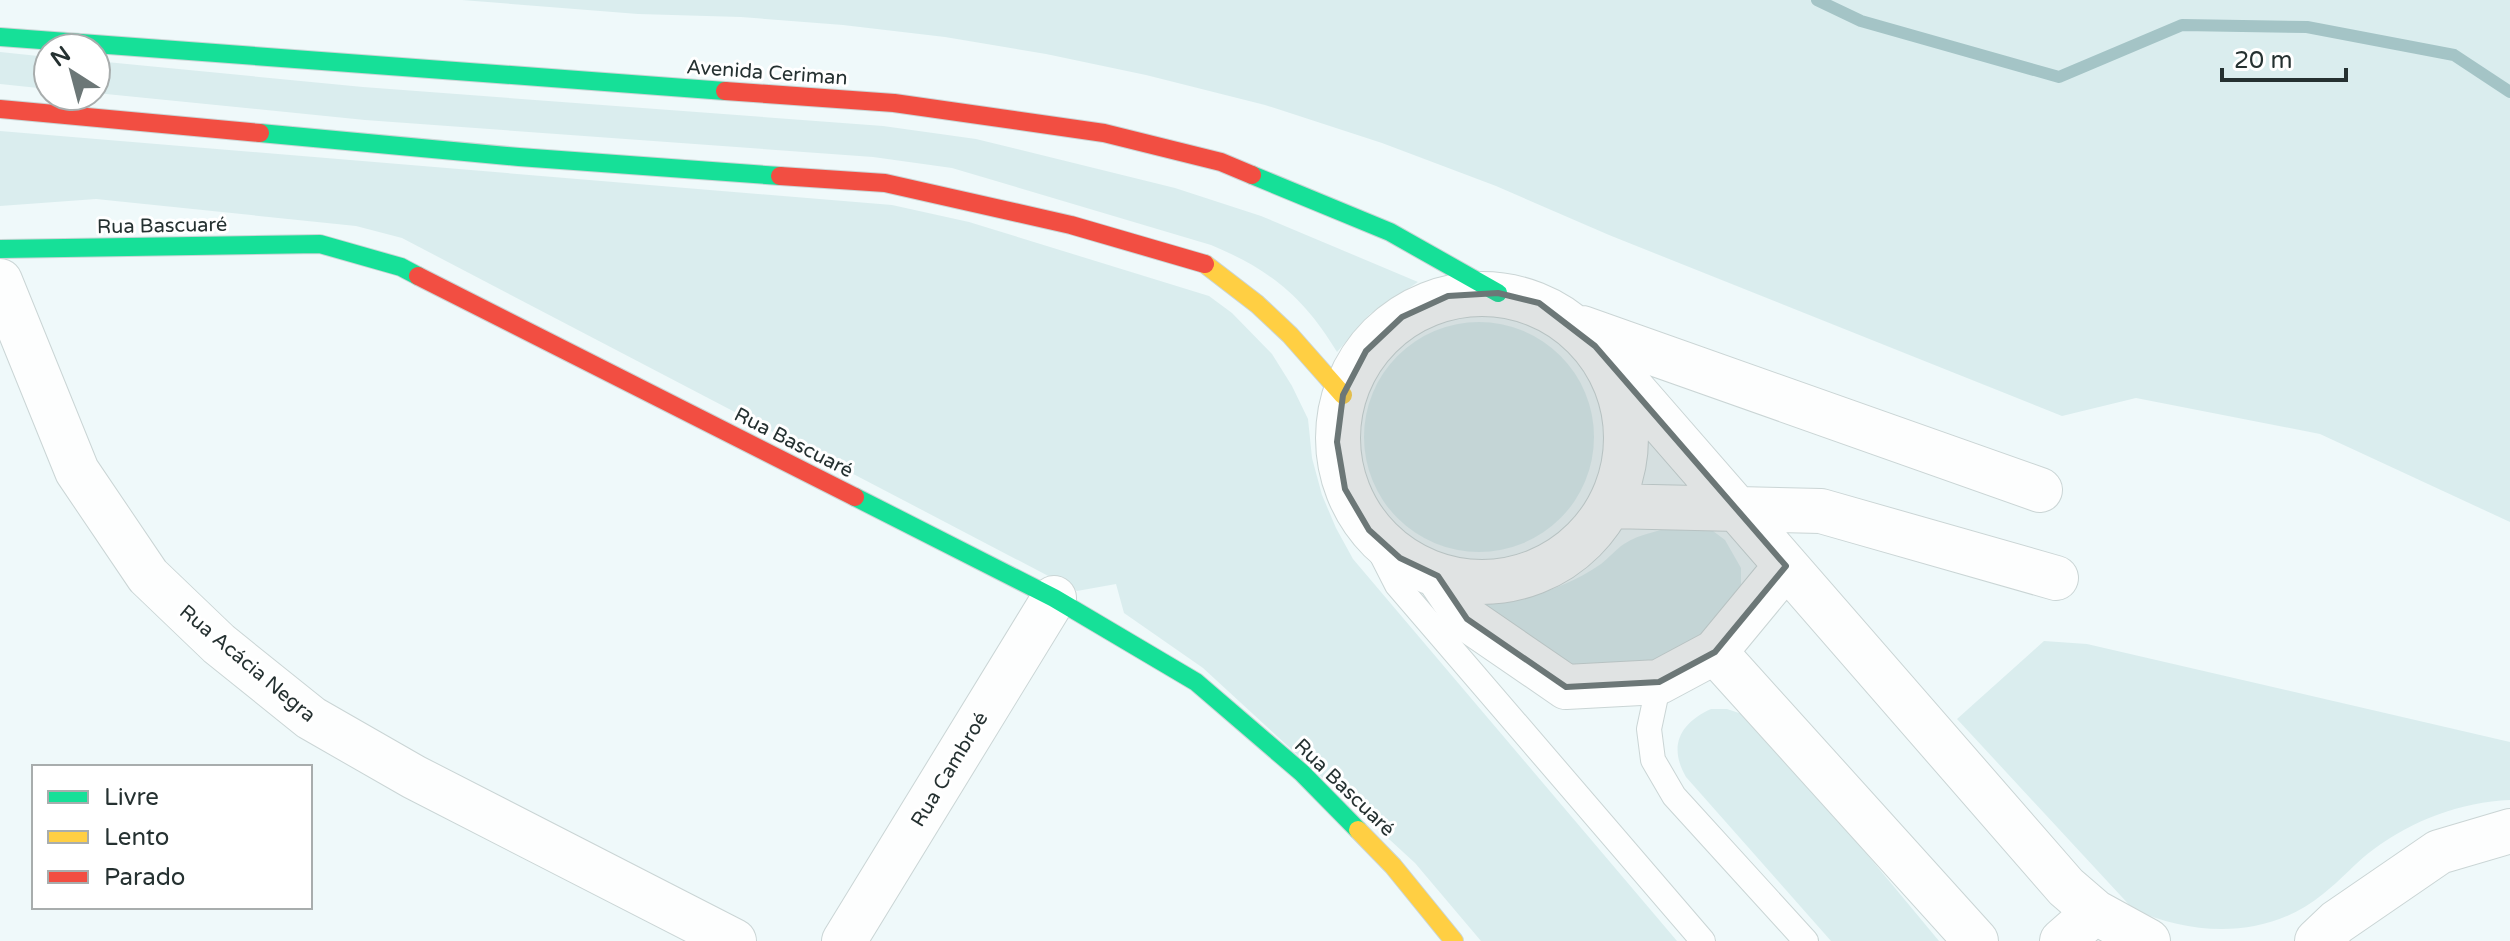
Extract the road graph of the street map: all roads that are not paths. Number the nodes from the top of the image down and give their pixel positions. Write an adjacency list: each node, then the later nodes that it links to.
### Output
1 (0, 37): 5 (street, Avenida Ceriman)
2 (0, 109): 7 (street)
3 (0, 249): 15 (street, Rua Bascuaré)
4 (0, 281): 20 (street, Rua Acácia Negra)
5 (1498, 293): 6 (street); 7 (street)
6 (1585, 336): 8 (street); 9 (street); 10 (street)
7 (1343, 395): 11 (street)
8 (2040, 490)
9 (1610, 506): 10 (street); 13 (street)
10 (1737, 510): 12 (street); 14 (street)
11 (1369, 530): 13 (street); 23 (lane)
12 (1786, 566): 16 (street); 19 (street)
13 (1438, 576): 17 (street)
14 (2056, 578)
15 (1054, 598): 21 (street, Rua Cambroé); 22 (street, Rua Bascuaré)
16 (1715, 652): 17 (street); 25 (street)
17 (1659, 682): 24 (lane)
18 (2510, 831): 28 (street)
19 (2095, 912): 26 (street); 27 (street)
20 (734, 941)
21 (844, 941)
22 (1454, 941)
23 (1703, 941)
24 (1806, 941)
25 (1976, 941)
26 (2062, 941)
27 (2148, 941)
28 (2317, 941)

